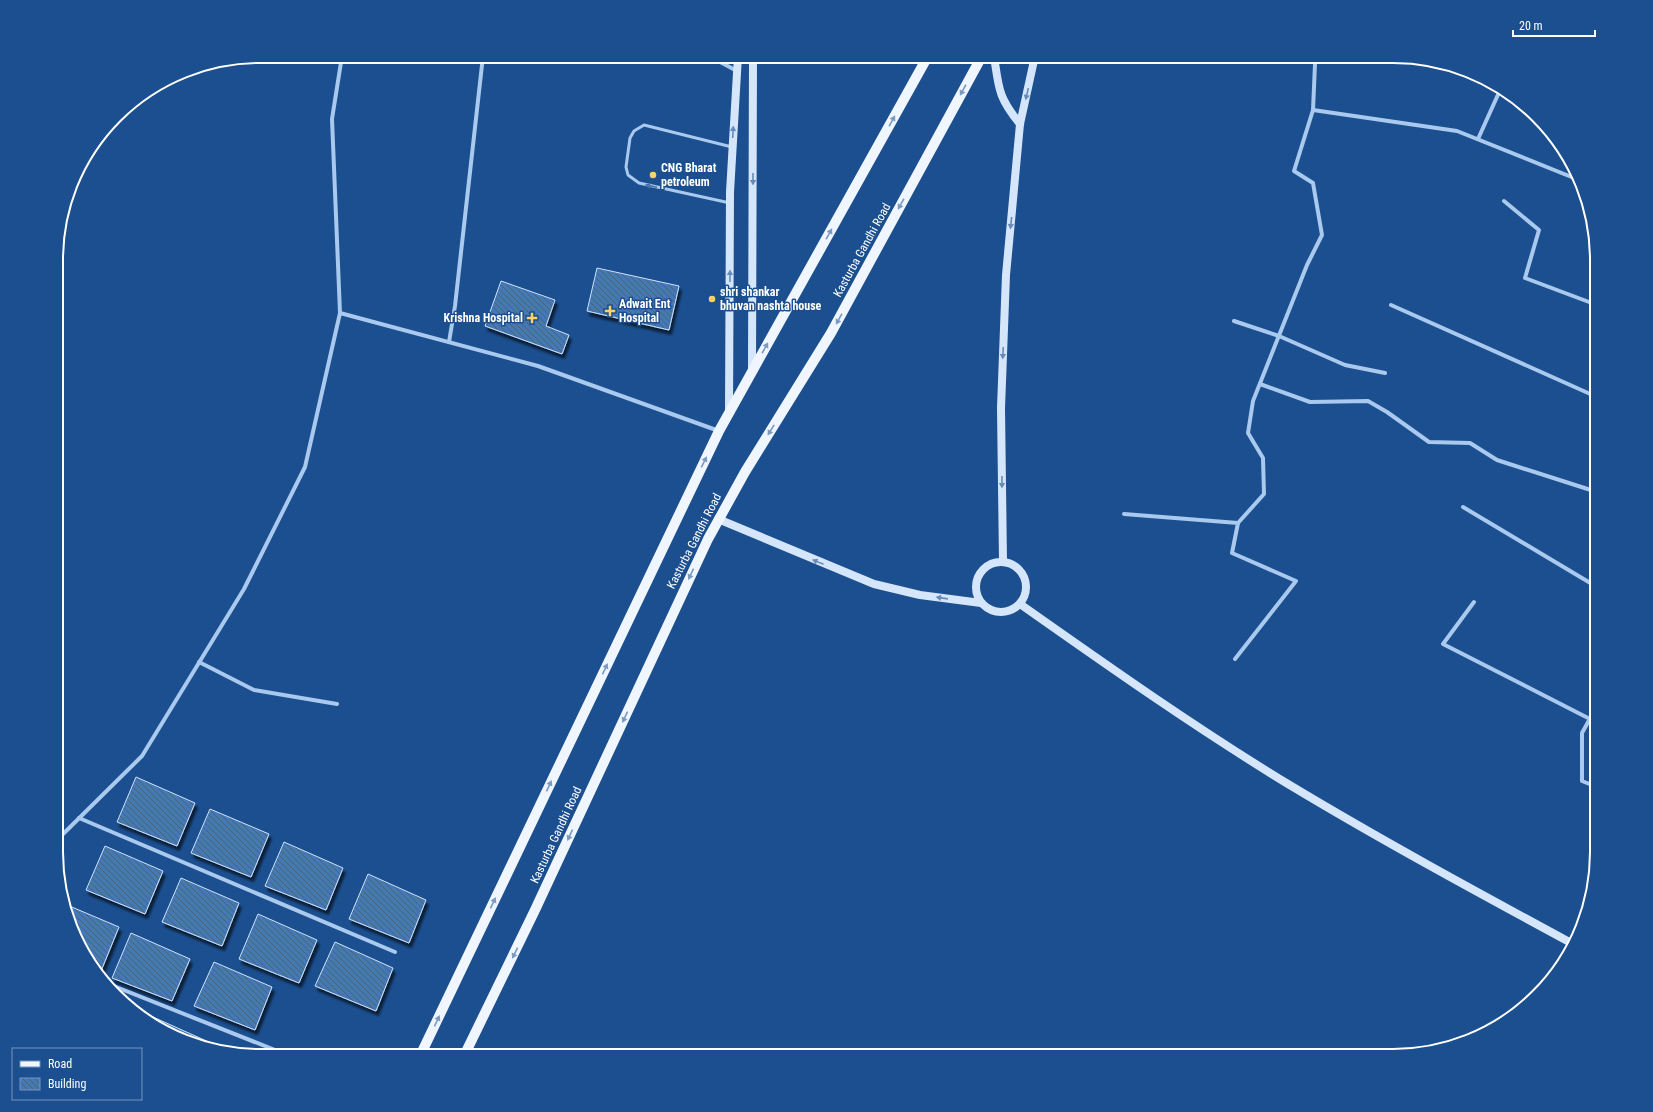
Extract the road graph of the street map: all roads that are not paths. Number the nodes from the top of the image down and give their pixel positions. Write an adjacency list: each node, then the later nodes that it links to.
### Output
1 (341, 63): 22 (street)
2 (482, 63): 25 (street)
3 (722, 63): 11 (street)
4 (738, 63): 11 (street)
5 (753, 63): 26 (street, one-way to 26)
6 (924, 63): 26 (main road, Kasturba Gandhi Road, one-way to 6)
7 (978, 63): 35 (main road, Kasturba Gandhi Road, one-way to 35)
8 (995, 63): 14 (street)
9 (1034, 63): 14 (street, one-way to 14)
10 (1315, 63): 13 (street)
11 (737, 71): 16 (street, one-way to 11)
12 (1498, 94): 15 (street)
13 (1313, 110): 15 (street); 24 (street)
14 (1020, 124): 37 (street, one-way to 37)
15 (1478, 139): 17 (street)
16 (733, 147): 19 (street); 19 (lane, one-way to 16)
17 (1572, 177)
18 (1504, 200): 20 (street)
19 (730, 203): 30 (street, one-way to 19)
20 (1590, 302)
21 (1391, 305): 29 (street)
22 (340, 313): 25 (street); 43 (street)
23 (1234, 321): 24 (street)
24 (1279, 336): 27 (street); 28 (street)
25 (449, 342): 31 (street)
26 (752, 370): 30 (main road, Kasturba Gandhi Road)
27 (1385, 373)
28 (1260, 384): 32 (street); 36 (street)
29 (1590, 395)
30 (729, 412): 31 (main road, Kasturba Gandhi Road)
31 (719, 432): 53 (main road, Kasturba Gandhi Road, one-way to 31)
32 (1590, 490)
33 (1463, 507): 38 (street)
34 (1124, 514): 36 (street)
35 (718, 520): 40 (street, one-way to 35); 54 (main road, Kasturba Gandhi Road, one-way to 54)
36 (1238, 523): 42 (street)
37 (1003, 562): 40 (street); 41 (street)
38 (1590, 583)
39 (1474, 602): 45 (street)
40 (981, 603): 41 (street)
41 (1020, 604): 49 (street)
42 (1235, 659)
43 (200, 662): 44 (street); 47 (street)
44 (338, 704)
45 (1590, 718): 46 (street)
46 (1590, 784)
47 (79, 818): 48 (street); 50 (street)
48 (63, 834)
49 (1569, 942)
50 (395, 952)
51 (118, 988): 52 (street)
52 (272, 1049)
53 (423, 1049)
54 (467, 1049)

